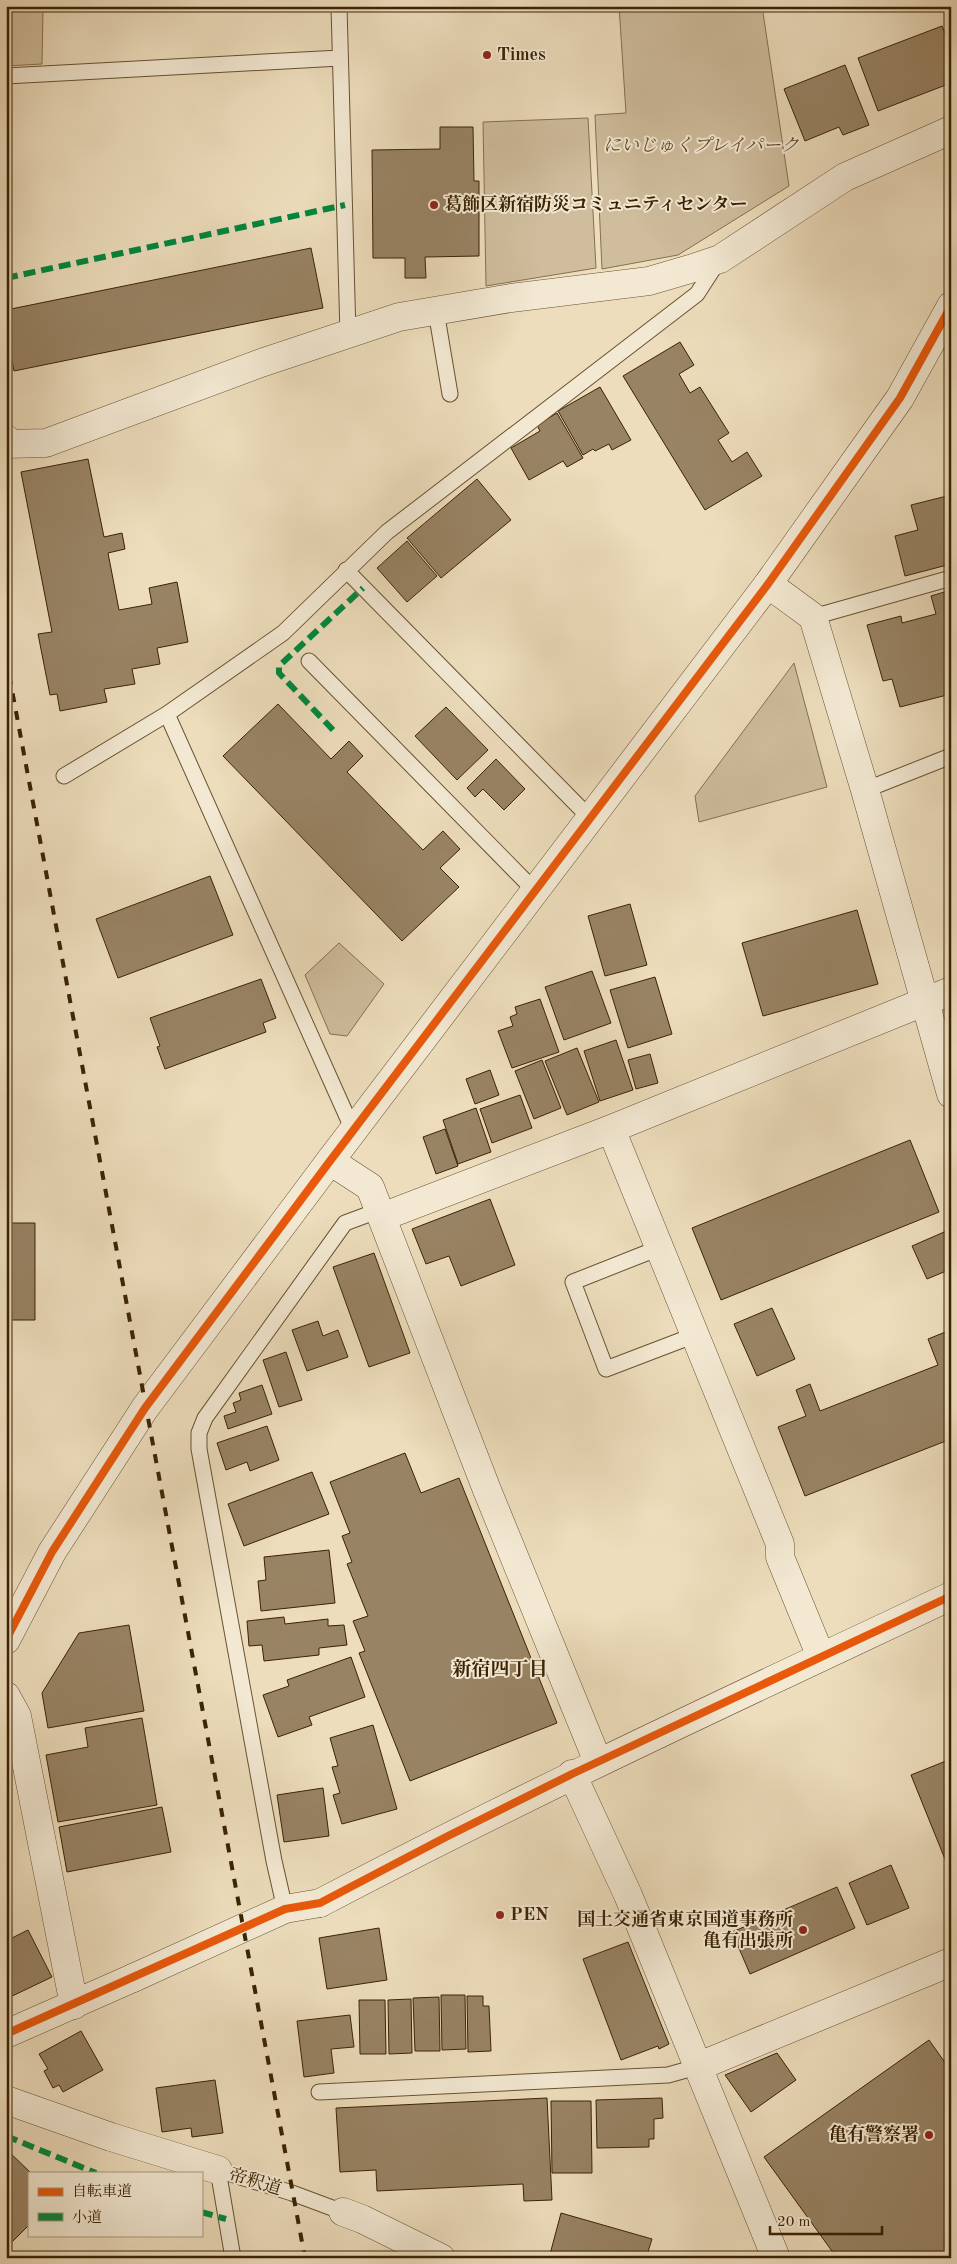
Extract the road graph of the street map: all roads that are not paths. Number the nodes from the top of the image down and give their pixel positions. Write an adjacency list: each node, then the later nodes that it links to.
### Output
1 (339, 6): 2 (lane)
2 (340, 58): 3 (lane); 8 (lane)
3 (6, 76)
4 (951, 130): 5 (street)
5 (720, 259): 7 (street); 11 (lane)
6 (951, 306): 13 (street)
7 (436, 311): 8 (street); 9 (lane)
8 (348, 335): 10 (street)
9 (450, 394)
10 (6, 439)
11 (346, 570): 16 (lane); 20 (lane)
12 (951, 578): 14 (lane)
13 (768, 584): 14 (street); 20 (street)
14 (813, 617): 19 (street)
15 (309, 661): 21 (lane)
16 (167, 714): 18 (lane); 26 (lane)
17 (951, 756): 19 (lane)
18 (64, 776)
19 (865, 790): 23 (street)
20 (590, 818): 21 (street)
21 (534, 890): 26 (street)
22 (951, 991): 23 (street)
23 (925, 1001): 24 (street); 25 (street)
24 (951, 1094)
25 (611, 1129): 28 (street); 29 (street)
26 (353, 1130): 27 (street)
27 (330, 1161): 28 (street); 32 (street)
28 (380, 1213): 35 (street); 37 (lane)
29 (659, 1248): 30 (street); 30 (lane)
30 (695, 1334): 33 (street)
31 (951, 1596): 33 (street)
32 (6, 1640)
33 (821, 1657): 35 (street)
34 (6, 1696): 39 (street)
35 (598, 1762): 36 (street)
36 (572, 1774): 37 (street); 41 (street)
37 (285, 1909): 39 (street)
38 (951, 1962): 41 (street)
39 (74, 2005): 40 (street)
40 (6, 2034)
41 (697, 2067): 42 (lane); 48 (street)
42 (319, 2092)
43 (6, 2100): 44 (street, 帝釈道)
44 (218, 2170): 45 (lane, 帝釈道); 46 (lane)
45 (343, 2212): 47 (street, 帝釈道)
46 (233, 2258)
47 (440, 2258)
48 (776, 2258)

